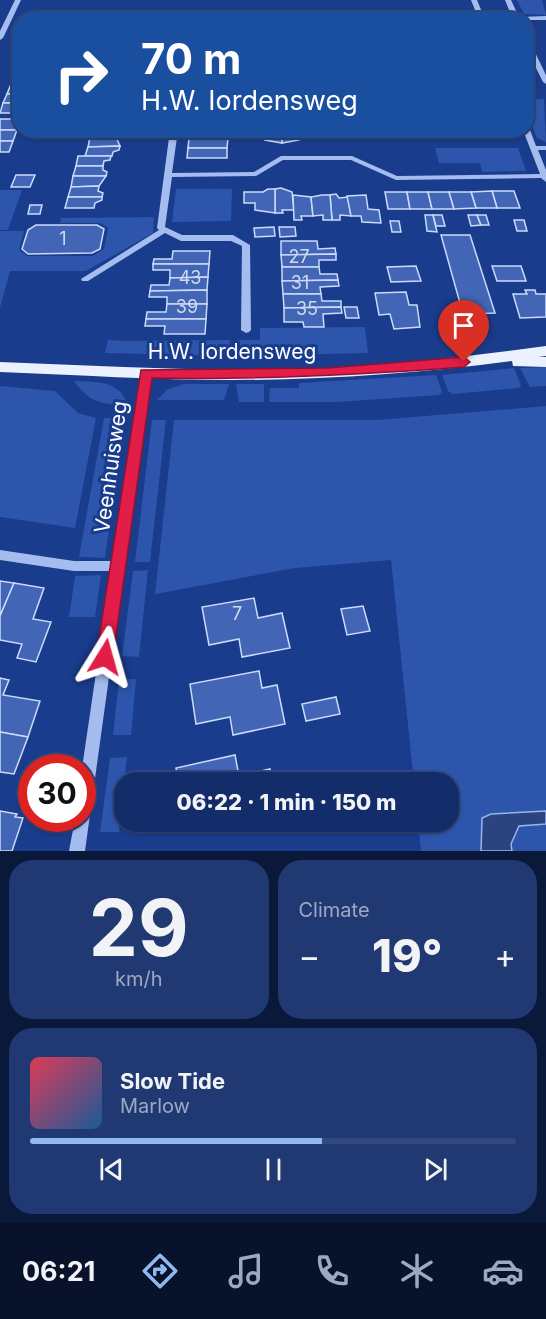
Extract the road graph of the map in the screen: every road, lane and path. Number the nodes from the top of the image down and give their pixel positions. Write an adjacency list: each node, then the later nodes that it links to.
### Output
1 (12, 13): 2 (street)
2 (0, 38)
3 (534, 57): 4 (street)
4 (546, 82)
5 (173, 138): 9 (street)
6 (529, 138): 7 (street)
7 (533, 148): 8 (street); 10 (street)
8 (546, 148)
9 (168, 175): 10 (street); 11 (street)
10 (545, 178)
11 (165, 231): 12 (street); 13 (street)
12 (85, 279)
13 (246, 330)
14 (546, 351): 15 (main road, H.W. Iordensweg)
15 (464, 362): 16 (main road, H.W. Iordensweg); 18 (main road, H.W. Iordensweg)
16 (546, 362)
17 (0, 367): 18 (main road, H.W. Iordensweg)
18 (146, 373): 20 (street, Veenhuisweg)
19 (0, 555): 20 (street)
20 (118, 566): 21 (street, Veenhuisweg)
21 (91, 754)
22 (80, 832): 23 (street, Veenhuisweg)
23 (77, 851)

